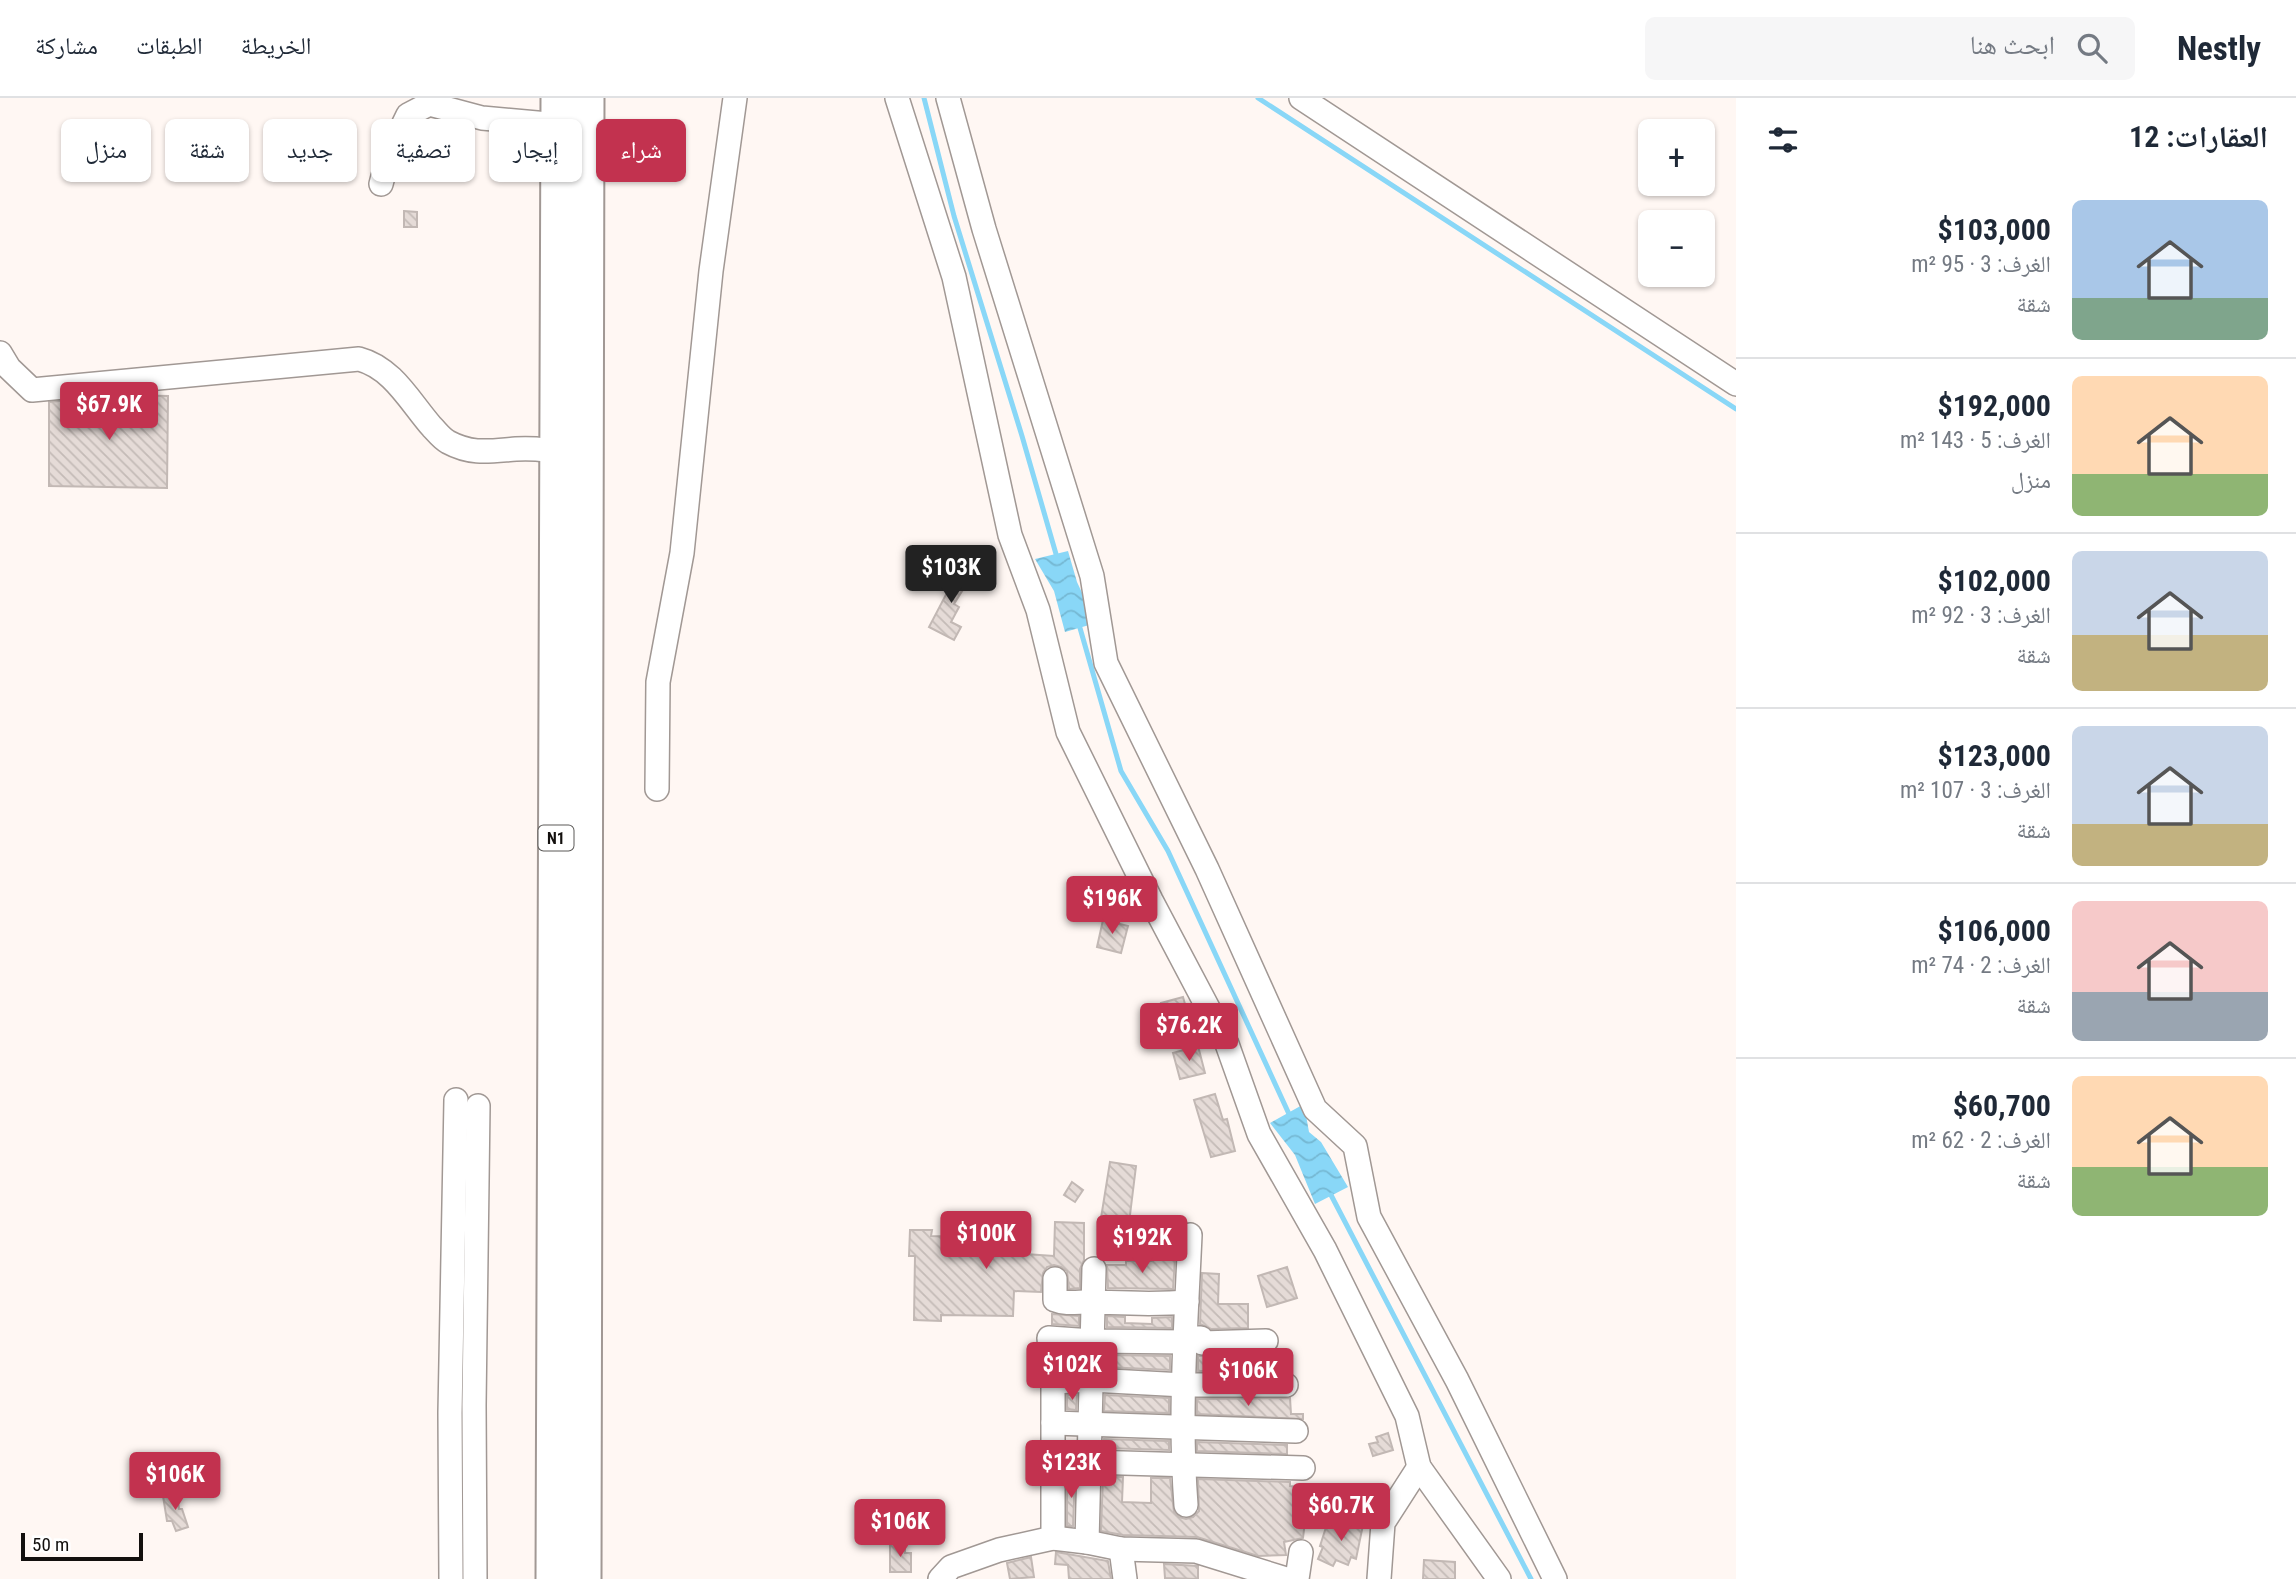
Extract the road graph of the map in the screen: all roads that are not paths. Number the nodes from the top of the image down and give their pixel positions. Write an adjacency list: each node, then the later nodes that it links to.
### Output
1 (587, 98): 11 (highway, N1)
2 (735, 98): 12 (street)
3 (897, 98): 34 (street)
4 (948, 98): 52 (street)
5 (1301, 98): 10 (street)
6 (419, 104): 7 (street); 8 (street)
7 (559, 112): 11 (highway, N1)
8 (381, 184)
9 (0, 353): 11 (street)
10 (1736, 384)
11 (572, 455): 43 (highway, N1); 44 (highway, N1)
12 (657, 789)
13 (456, 1101): 41 (street)
14 (478, 1106): 42 (street)
15 (1190, 1235): 19 (street)
16 (1094, 1269): 18 (street)
17 (1055, 1279): 18 (street)
18 (1091, 1302): 19 (street); 21 (street)
19 (1187, 1302): 22 (street)
20 (1266, 1341): 22 (street)
21 (1092, 1342): 22 (street); 23 (street); 24 (street)
22 (1186, 1342): 25 (street)
23 (1091, 1380): 24 (street); 25 (street); 28 (street)
24 (1053, 1382): 27 (street)
25 (1184, 1385): 26 (street); 29 (street)
26 (1286, 1385)
27 (1053, 1423): 28 (street); 31 (street)
28 (1089, 1424): 29 (street); 32 (street)
29 (1184, 1429): 30 (street); 33 (street)
30 (1296, 1432)
31 (1053, 1461): 32 (street); 37 (street)
32 (1089, 1462): 33 (street); 38 (street)
33 (1183, 1466): 35 (street); 36 (street)
34 (1419, 1467): 50 (street); 51 (street)
35 (1303, 1468)
36 (1186, 1505)
37 (1053, 1538): 38 (street); 45 (street)
38 (1087, 1542): 39 (street)
39 (1121, 1549): 46 (street); 47 (street)
40 (1301, 1552): 48 (street)
41 (451, 1579)
42 (475, 1579)
43 (553, 1579)
44 (584, 1579)
45 (940, 1579)
46 (1125, 1579)
47 (1286, 1579)
48 (1297, 1579)
49 (1368, 1579): 50 (street)
50 (1379, 1579)
51 (1499, 1579)
52 (1555, 1579)

